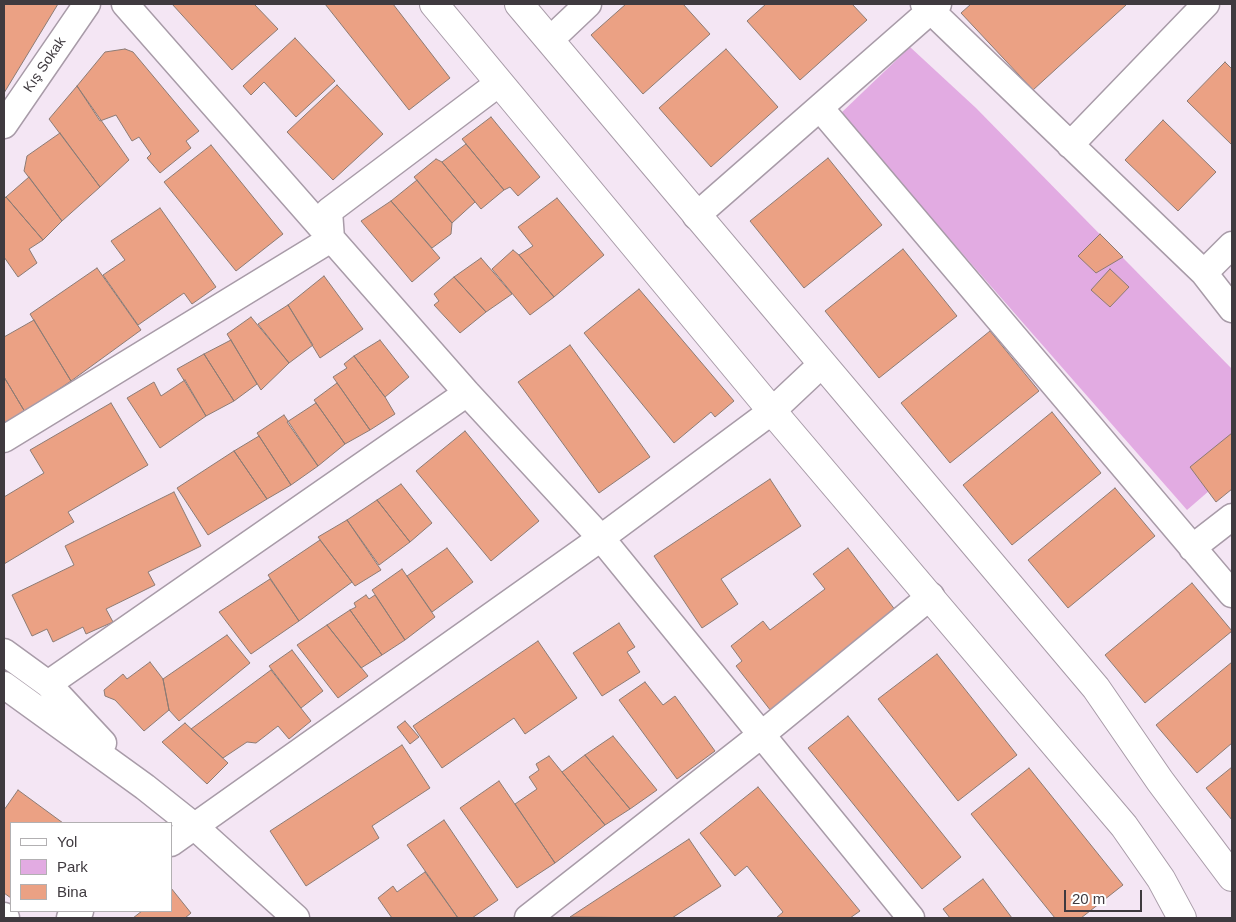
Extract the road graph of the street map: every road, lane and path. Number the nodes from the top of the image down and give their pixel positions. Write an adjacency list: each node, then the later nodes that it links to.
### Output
1 (87, 4): 11 (street, Kış Sokak)
2 (124, 4): 14 (street)
3 (434, 4): 9 (street)
4 (519, 4): 8 (street)
5 (588, 4): 8 (street)
6 (1206, 4): 12 (street)
7 (931, 6): 10 (street); 12 (street)
8 (550, 40): 13 (street)
9 (499, 83): 14 (street); 20 (street)
10 (820, 108): 13 (street); 24 (street)
11 (4, 125)
12 (1070, 145): 16 (street)
13 (696, 216): 18 (street)
14 (331, 239): 19 (street); 21 (street)
15 (1232, 245): 16 (street)
16 (1204, 273): 17 (street)
17 (1232, 309)
18 (822, 364): 20 (street); 34 (street)
19 (466, 393): 23 (street); 28 (street)
20 (772, 411): 23 (street); 26 (street)
21 (4, 439)
22 (1232, 517): 24 (street)
23 (601, 538): 30 (street); 32 (street)
24 (1192, 548): 25 (street)
25 (1232, 594)
26 (931, 596): 30 (street); 38 (street)
27 (4, 652): 28 (street)
28 (48, 684): 31 (street)
29 (4, 685): 31 (street)
30 (761, 735): 35 (street); 37 (street)
31 (144, 787): 32 (street)
32 (194, 826): 33 (street); 36 (street)
33 (172, 842)
34 (1232, 878)
35 (903, 916)
36 (296, 918)
37 (528, 918)
38 (1182, 918)

